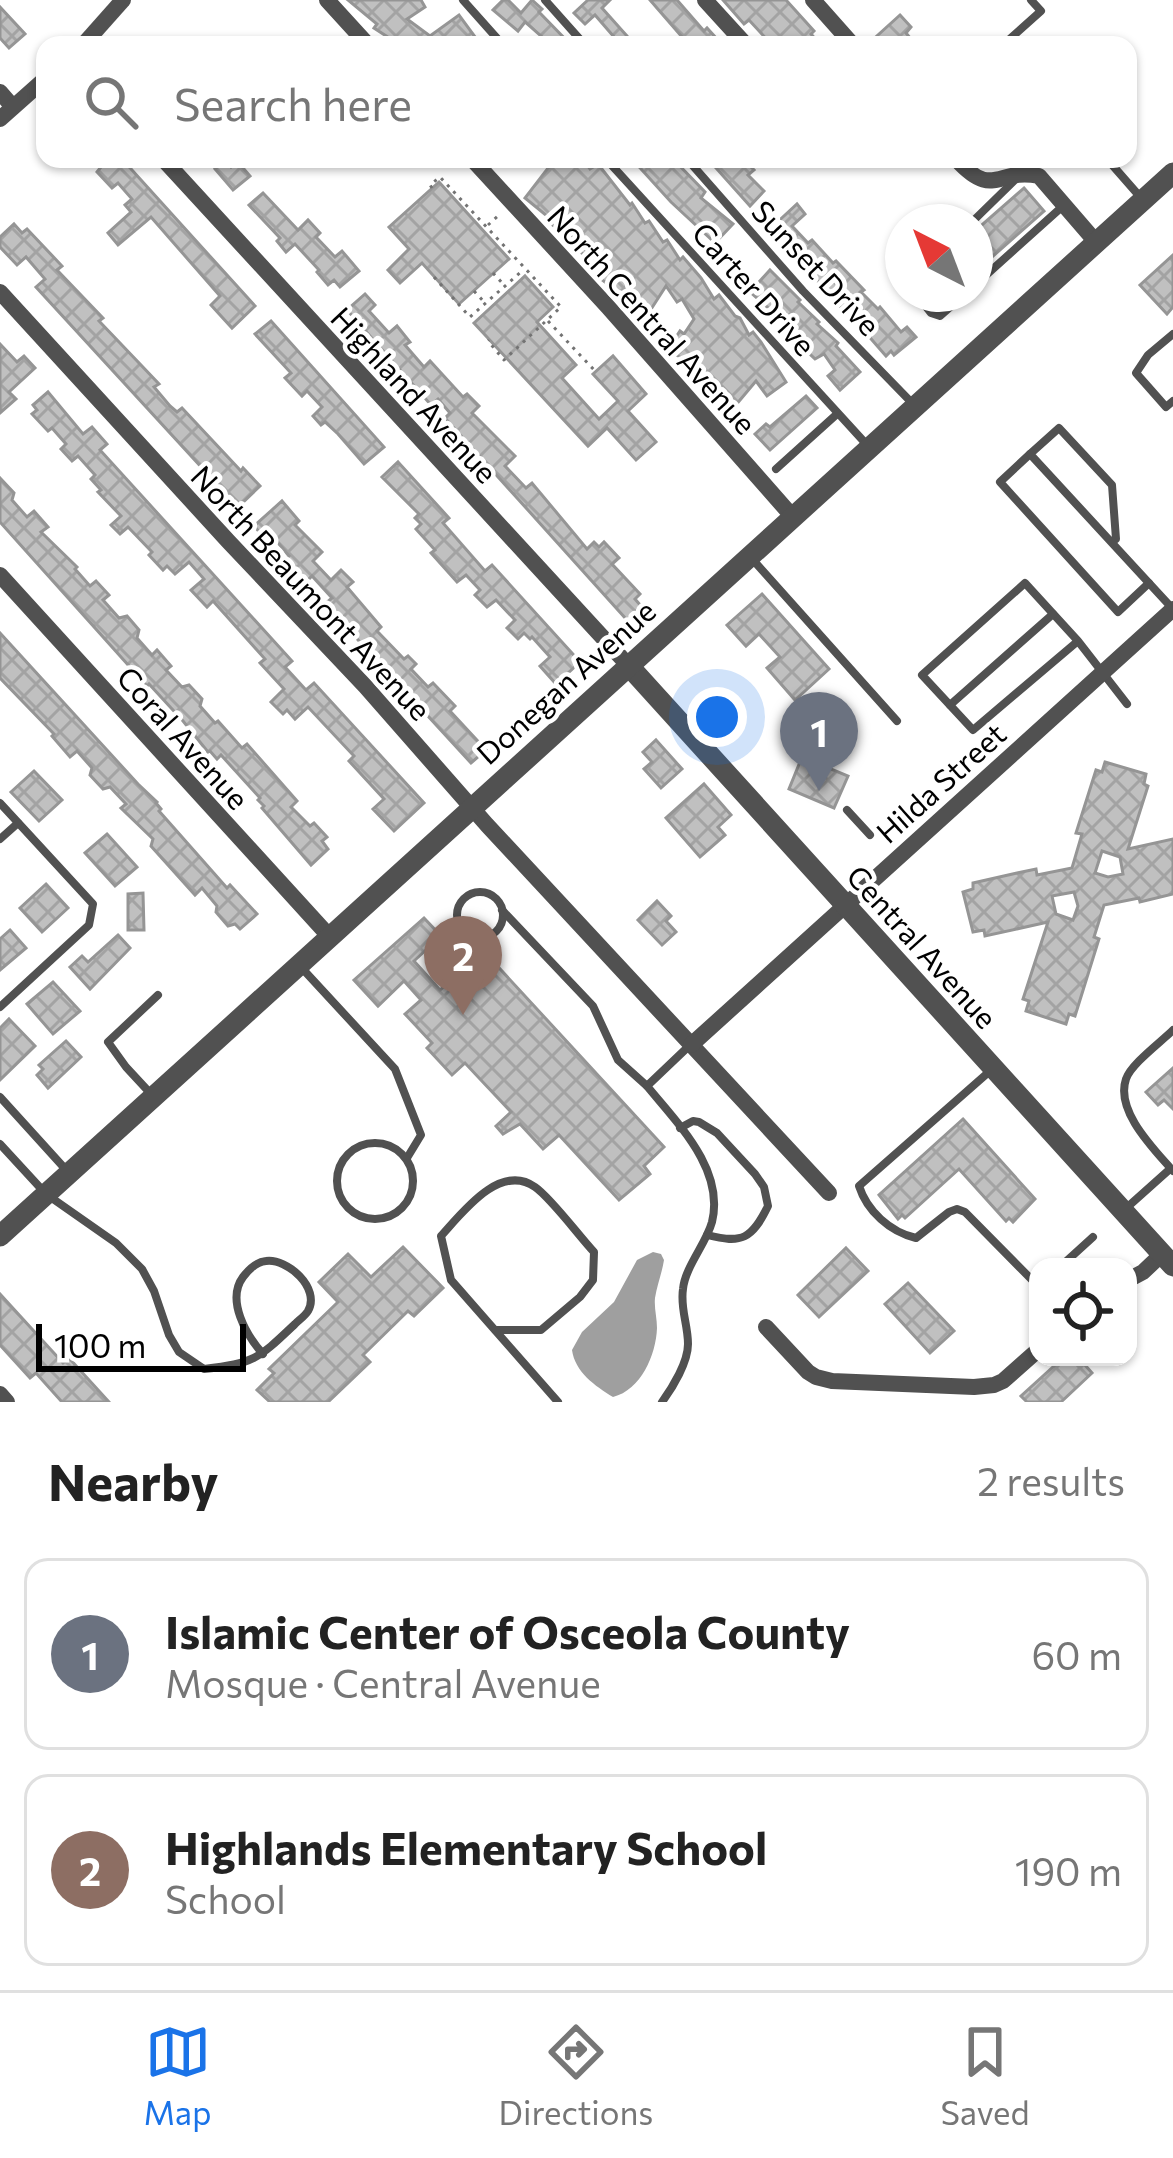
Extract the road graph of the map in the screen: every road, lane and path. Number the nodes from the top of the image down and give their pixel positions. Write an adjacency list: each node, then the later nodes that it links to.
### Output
1 (123, 0): 8 (street)
2 (327, 0): 9 (street)
3 (463, 0): 10 (lane)
4 (545, 0): 11 (lane)
5 (705, 0): 12 (street)
6 (812, 0): 13 (street)
7 (1030, 0): 14 (lane)
8 (91, 36)
9 (360, 36)
10 (495, 36)
11 (577, 36)
12 (738, 36)
13 (845, 36)
14 (1013, 36)
15 (36, 87): 17 (street)
16 (0, 92): 17 (street)
17 (7, 113)
18 (171, 168): 61 (street, Highland Avenue)
19 (480, 168): 53 (street, North Central Avenue)
20 (614, 168): 49 (lane, Carter Drive)
21 (694, 168): 48 (lane, Sunset Drive)
22 (965, 168): 25 (street)
23 (1115, 168): 27 (lane)
24 (1173, 173): 27 (street, Donegan Avenue)
25 (1021, 174): 28 (lane); 29 (street)
26 (432, 188): 31 (path)
27 (1143, 200): 32 (street, Donegan Avenue)
28 (990, 204)
29 (1064, 205): 32 (street); 34 (lane)
30 (498, 216): 31 (path)
31 (487, 226): 33 (path)
32 (1096, 242): 48 (street, Donegan Avenue)
33 (525, 268): 37 (path); 43 (path)
34 (993, 269)
35 (493, 274): 37 (path)
36 (434, 278): 41 (path)
37 (503, 287): 40 (path); 41 (path)
38 (474, 291): 41 (path)
39 (0, 292): 67 (street, North Beaumont Avenue)
40 (507, 293)
41 (487, 301): 42 (path)
42 (494, 304)
43 (547, 320): 45 (path); 46 (path)
44 (1173, 334): 47 (lane)
45 (489, 340)
46 (596, 372)
47 (1173, 400)
48 (915, 406): 50 (street, Donegan Avenue)
49 (837, 414): 50 (lane, Carter Drive); 52 (lane)
50 (869, 447): 53 (street, Donegan Avenue)
51 (1030, 454): 54 (lane); 54 (lane); 57 (lane)
52 (776, 469)
53 (792, 516): 55 (street, Donegan Avenue)
54 (1111, 542): 57 (lane)
55 (748, 556): 61 (street, Donegan Avenue); 65 (lane)
56 (0, 575): 74 (street, Coral Avenue)
57 (1149, 583): 58 (lane)
58 (1173, 609): 62 (street, Hilda Street)
59 (1053, 614): 60 (lane); 64 (lane); 64 (lane)
60 (1078, 641): 62 (lane); 64 (lane)
61 (628, 665): 67 (street, Donegan Avenue); 72 (street, Central Avenue)
62 (1103, 672): 63 (lane); 72 (street, Hilda Street)
63 (1126, 704)
64 (950, 705)
65 (897, 721)
66 (0, 803): 69 (lane)
67 (470, 807): 74 (street, Donegan Avenue); 79 (street, North Beaumont Avenue)
68 (847, 810): 70 (lane)
69 (18, 823): 71 (lane); 77 (lane)
70 (870, 836)
71 (0, 839)
72 (845, 904): 79 (street, Hilda Street); 80 (street, Central Avenue)
73 (502, 910): 73 (lane); 81 (lane)
74 (329, 936): 75 (street, Donegan Avenue)
75 (298, 964): 83 (street, Donegan Avenue); 86 (lane)
76 (158, 995): 83 (lane)
77 (0, 1007)
78 (1173, 1030): 87 (lane)
79 (691, 1045): 81 (lane); 89 (street, North Beaumont Avenue)
80 (993, 1069): 91 (street, Central Avenue); 98 (lane)
81 (646, 1086): 84 (lane)
82 (0, 1096): 88 (lane)
83 (153, 1096): 88 (street, Donegan Avenue)
84 (680, 1128): 92 (lane); 92 (lane)
85 (0, 1144): 90 (lane)
86 (406, 1158): 86 (lane)
87 (1172, 1168): 91 (lane)
88 (69, 1173): 90 (street, Donegan Avenue)
89 (829, 1193)
90 (46, 1194): 93 (street, Donegan Avenue); 101 (lane)
91 (1122, 1212): 96 (street, Central Avenue)
92 (707, 1235): 106 (lane)
93 (0, 1236)
94 (1093, 1238): 95 (lane)
95 (1070, 1258)
96 (1167, 1260): 97 (street)
97 (1137, 1275)
98 (1029, 1277)
99 (766, 1327): 102 (street)
100 (495, 1330): 100 (lane); 105 (lane)
101 (263, 1354): 101 (lane)
102 (1029, 1357)
103 (0, 1394): 104 (street)
104 (8, 1402)
105 (558, 1402)
106 (662, 1402)

